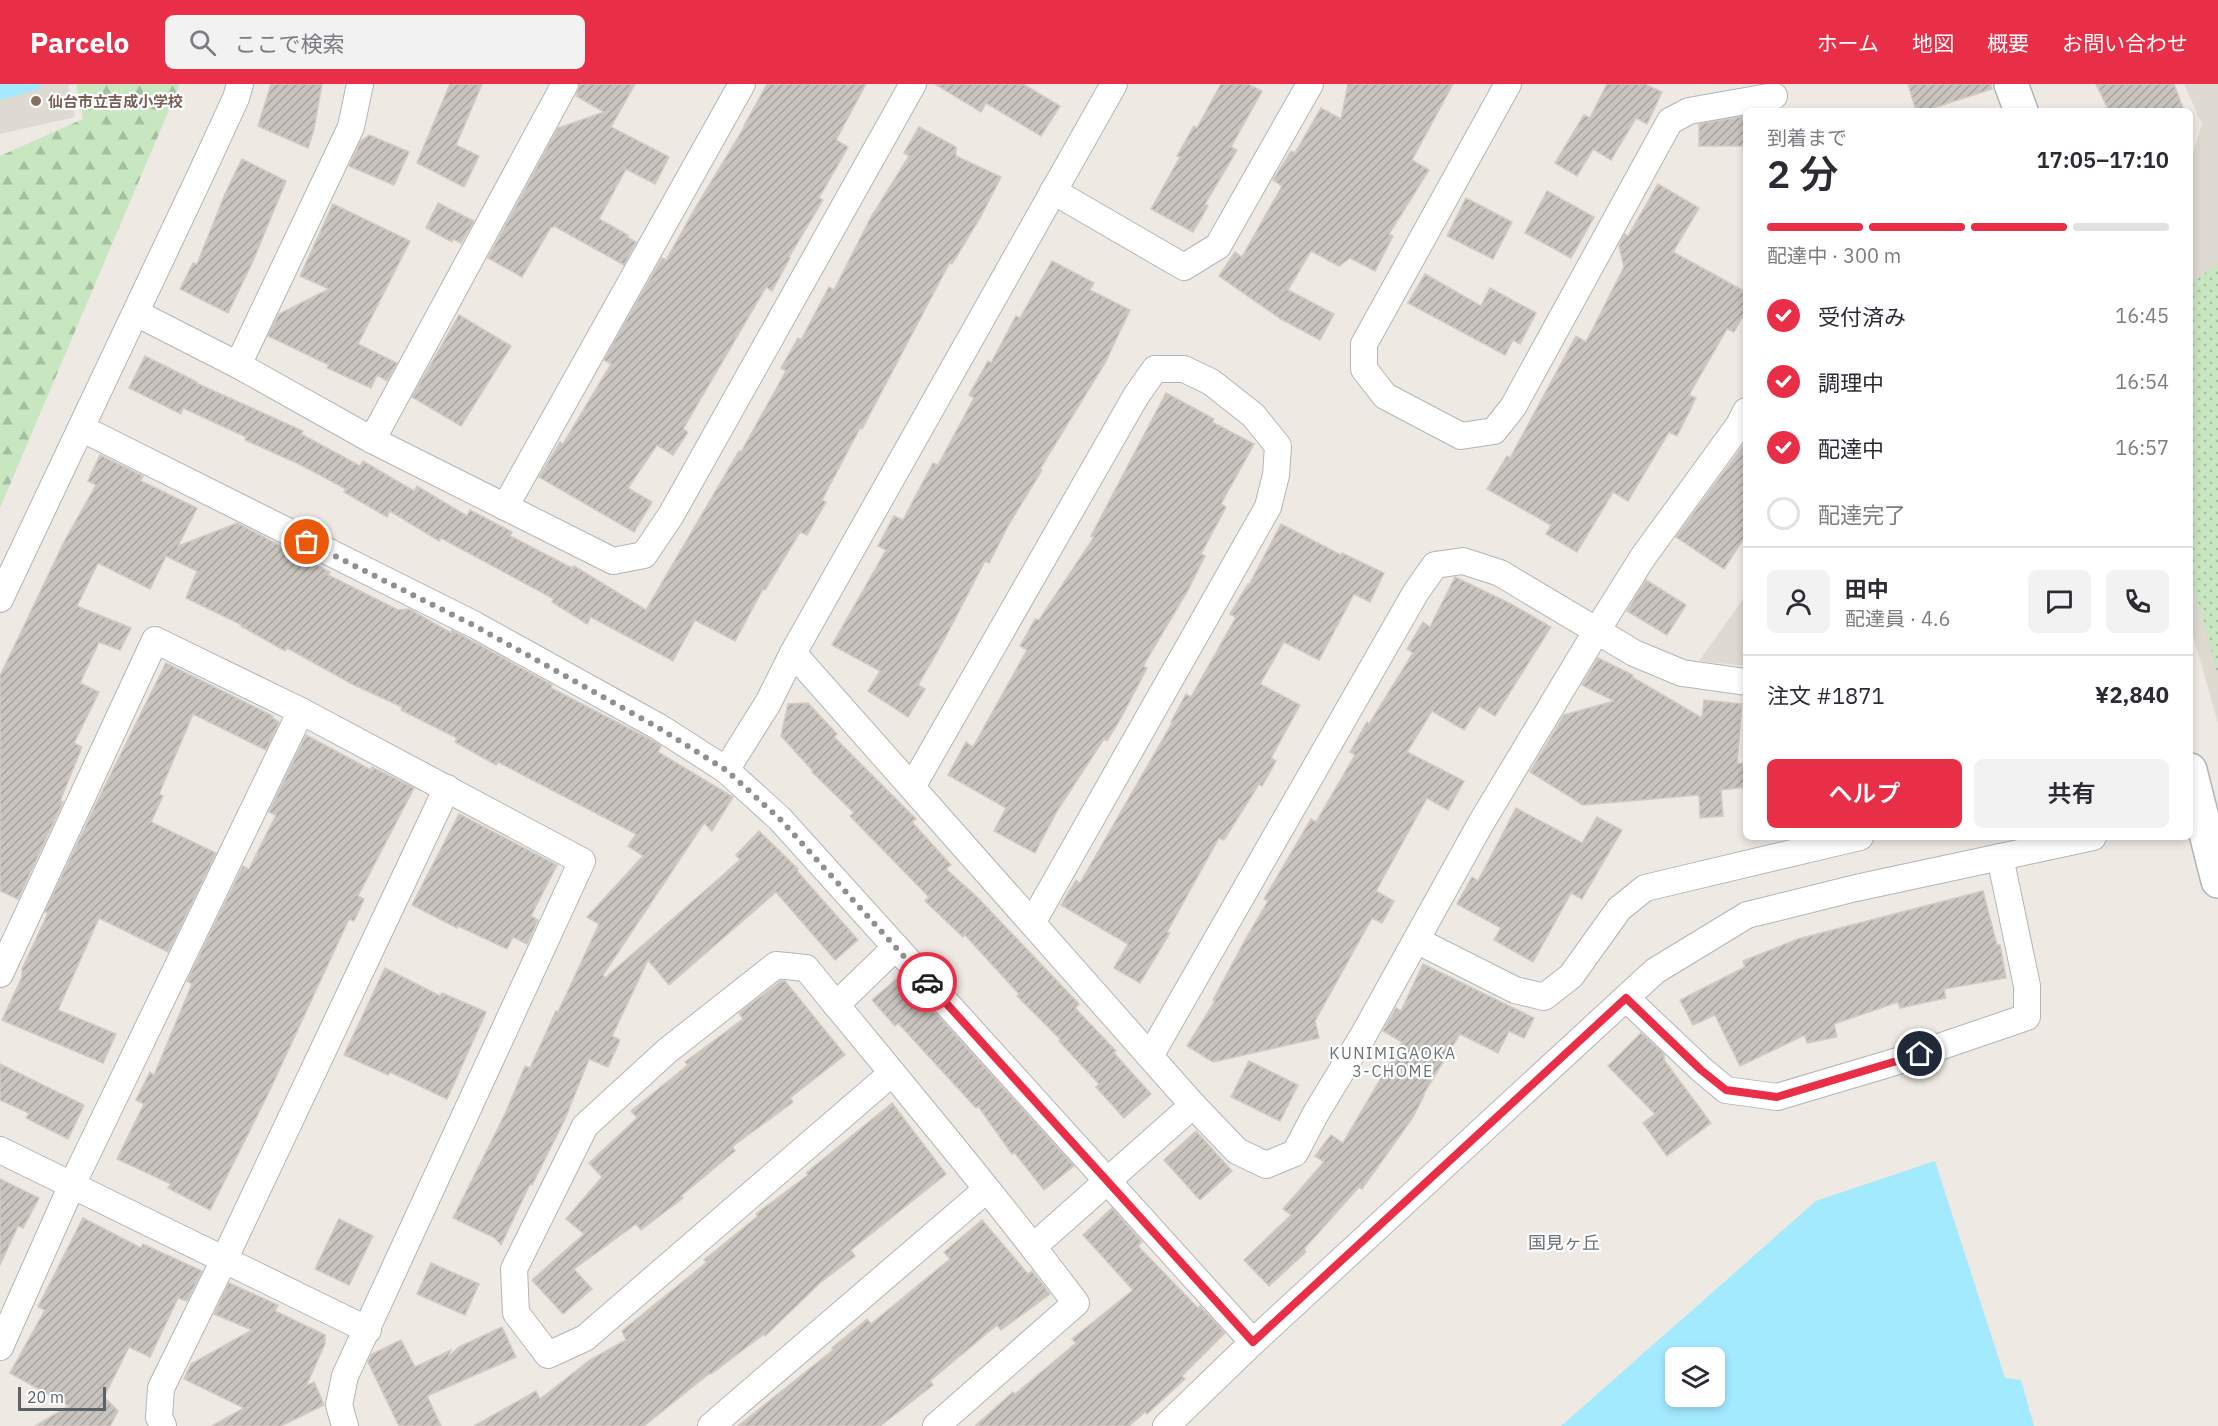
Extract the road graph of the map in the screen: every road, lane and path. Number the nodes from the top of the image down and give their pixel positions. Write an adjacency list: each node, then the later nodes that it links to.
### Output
1 (240, 84): 13 (street)
2 (360, 84): 14 (street)
3 (565, 84): 17 (street)
4 (742, 84): 18 (street)
5 (912, 84): 18 (street)
6 (1114, 84): 12 (street)
7 (1310, 84): 12 (street)
8 (1508, 84): 10 (street)
9 (2011, 84): 11 (street)
10 (1775, 97)
11 (2020, 108)
12 (1053, 191): 21 (street)
13 (136, 313): 14 (street); 16 (street)
14 (238, 365): 17 (street)
15 (1743, 417): 20 (street)
16 (81, 428): 19 (street); 24 (street)
17 (372, 440): 18 (street)
18 (505, 507)
19 (0, 599)
20 (1596, 632): 22 (street); 34 (street); 39 (street)
21 (793, 653): 24 (street); 25 (street)
22 (1743, 682)
23 (301, 711): 26 (street); 36 (street); 44 (street)
24 (726, 770): 35 (street)
25 (912, 787): 33 (street); 33 (street)
26 (447, 788): 47 (street); 48 (street)
27 (2193, 797): 28 (street)
28 (2195, 815): 32 (street)
29 (1847, 840): 34 (street)
30 (2079, 840): 31 (street)
31 (2001, 857): 37 (street); 37 (street)
32 (2218, 881)
33 (1032, 923): 39 (street)
34 (1416, 940): 41 (street)
35 (896, 947): 38 (street); 43 (street)
36 (0, 974)
37 (1626, 998): 49 (street)
38 (836, 1005): 40 (street); 40 (street)
39 (1150, 1056): 41 (street)
40 (892, 1073): 45 (street)
41 (1192, 1105): 43 (street)
42 (0, 1150): 44 (street)
43 (1107, 1181): 46 (street); 49 (street)
44 (72, 1185): 47 (street); 50 (street)
45 (987, 1189): 46 (street); 53 (street)
46 (1033, 1247): 54 (street)
47 (224, 1260): 48 (street); 51 (street)
48 (368, 1330): 52 (street)
49 (1253, 1342): 55 (street)
50 (0, 1347)
51 (163, 1426)
52 (345, 1426)
53 (711, 1426)
54 (936, 1426)
55 (1166, 1426)

